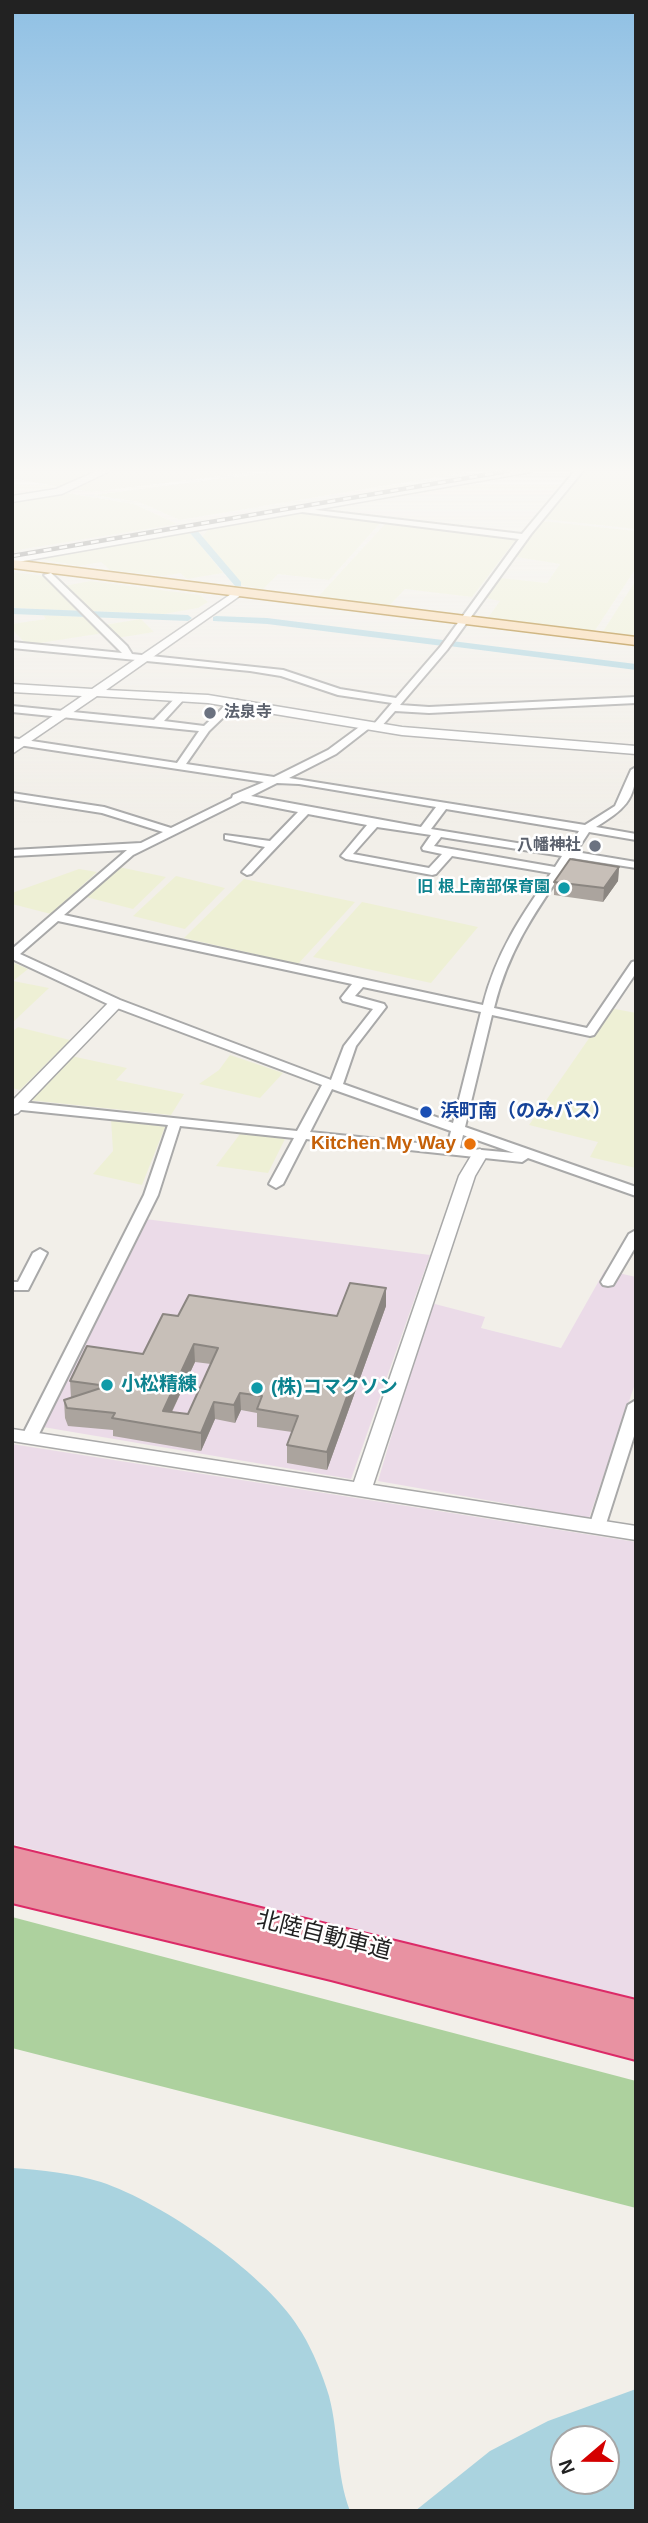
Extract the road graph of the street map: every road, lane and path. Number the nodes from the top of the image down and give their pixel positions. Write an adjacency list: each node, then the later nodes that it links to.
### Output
1 (63, 590): 10 (street)
2 (170, 590): 6 (main road)
3 (212, 590): 6 (main road)
4 (228, 590): 6 (main road)
5 (486, 590): 7 (street)
6 (237, 593): 7 (main road); 11 (street)
7 (463, 621): 8 (main road); 17 (street)
8 (636, 641)
9 (12, 645): 10 (street)
10 (128, 656): 11 (street)
11 (146, 657): 13 (street); 17 (street)
12 (12, 688): 13 (street)
13 (91, 693): 14 (street); 19 (street)
14 (181, 697): 16 (street); 20 (street)
15 (636, 700): 17 (street)
16 (234, 702): 21 (street); 22 (street)
17 (397, 704): 21 (street)
18 (12, 709): 19 (street)
19 (62, 713): 20 (street); 23 (street)
20 (156, 724): 22 (street)
21 (373, 725): 24 (street); 27 (street)
22 (206, 729): 25 (street)
23 (15, 745): 25 (street)
24 (636, 750)
25 (178, 767): 27 (street)
26 (636, 770): 33 (street)
27 (272, 780): 29 (street); 30 (street)
28 (12, 796): 34 (street)
29 (237, 797): 31 (street); 34 (street)
30 (443, 805): 33 (street); 35 (street)
31 (306, 809): 32 (street); 39 (street)
32 (374, 823): 35 (street); 41 (street)
33 (586, 829): 38 (street); 43 (street)
34 (170, 831): 40 (street)
35 (424, 831): 36 (street)
36 (438, 833): 41 (street); 43 (street)
37 (229, 836): 39 (street)
38 (636, 837)
39 (273, 845): 46 (street)
40 (141, 846): 42 (street); 47 (street)
41 (449, 852): 45 (street)
42 (12, 853)
43 (569, 855): 44 (street); 45 (street)
44 (636, 865)
45 (558, 871): 52 (street)
46 (247, 872)
47 (56, 917): 48 (street); 50 (street)
48 (12, 955): 51 (street)
49 (636, 964): 52 (street)
50 (360, 983): 52 (street); 53 (street)
51 (116, 1003): 53 (street); 54 (street)
52 (487, 1011): 56 (street)
53 (333, 1085): 56 (street); 57 (street)
54 (14, 1107): 55 (street)
55 (175, 1123): 57 (street); 68 (street)
56 (459, 1129): 58 (street); 60 (street)
57 (302, 1136): 58 (street); 61 (street)
58 (453, 1150): 59 (street)
59 (480, 1154): 60 (street); 69 (street)
60 (541, 1160): 62 (street)
61 (276, 1184)
62 (636, 1192)
63 (636, 1234): 65 (street)
64 (40, 1253): 66 (street)
65 (608, 1282)
66 (12, 1286)
67 (636, 1405): 70 (street)
68 (21, 1436): 69 (street)
69 (362, 1489): 70 (street)
70 (597, 1527): 71 (street)
71 (636, 1533)
72 (12, 1861): 74 (highway, 北陸自動車道)
73 (12, 1889): 75 (highway, 北陸自動車道)
74 (636, 2016)
75 (636, 2043)

